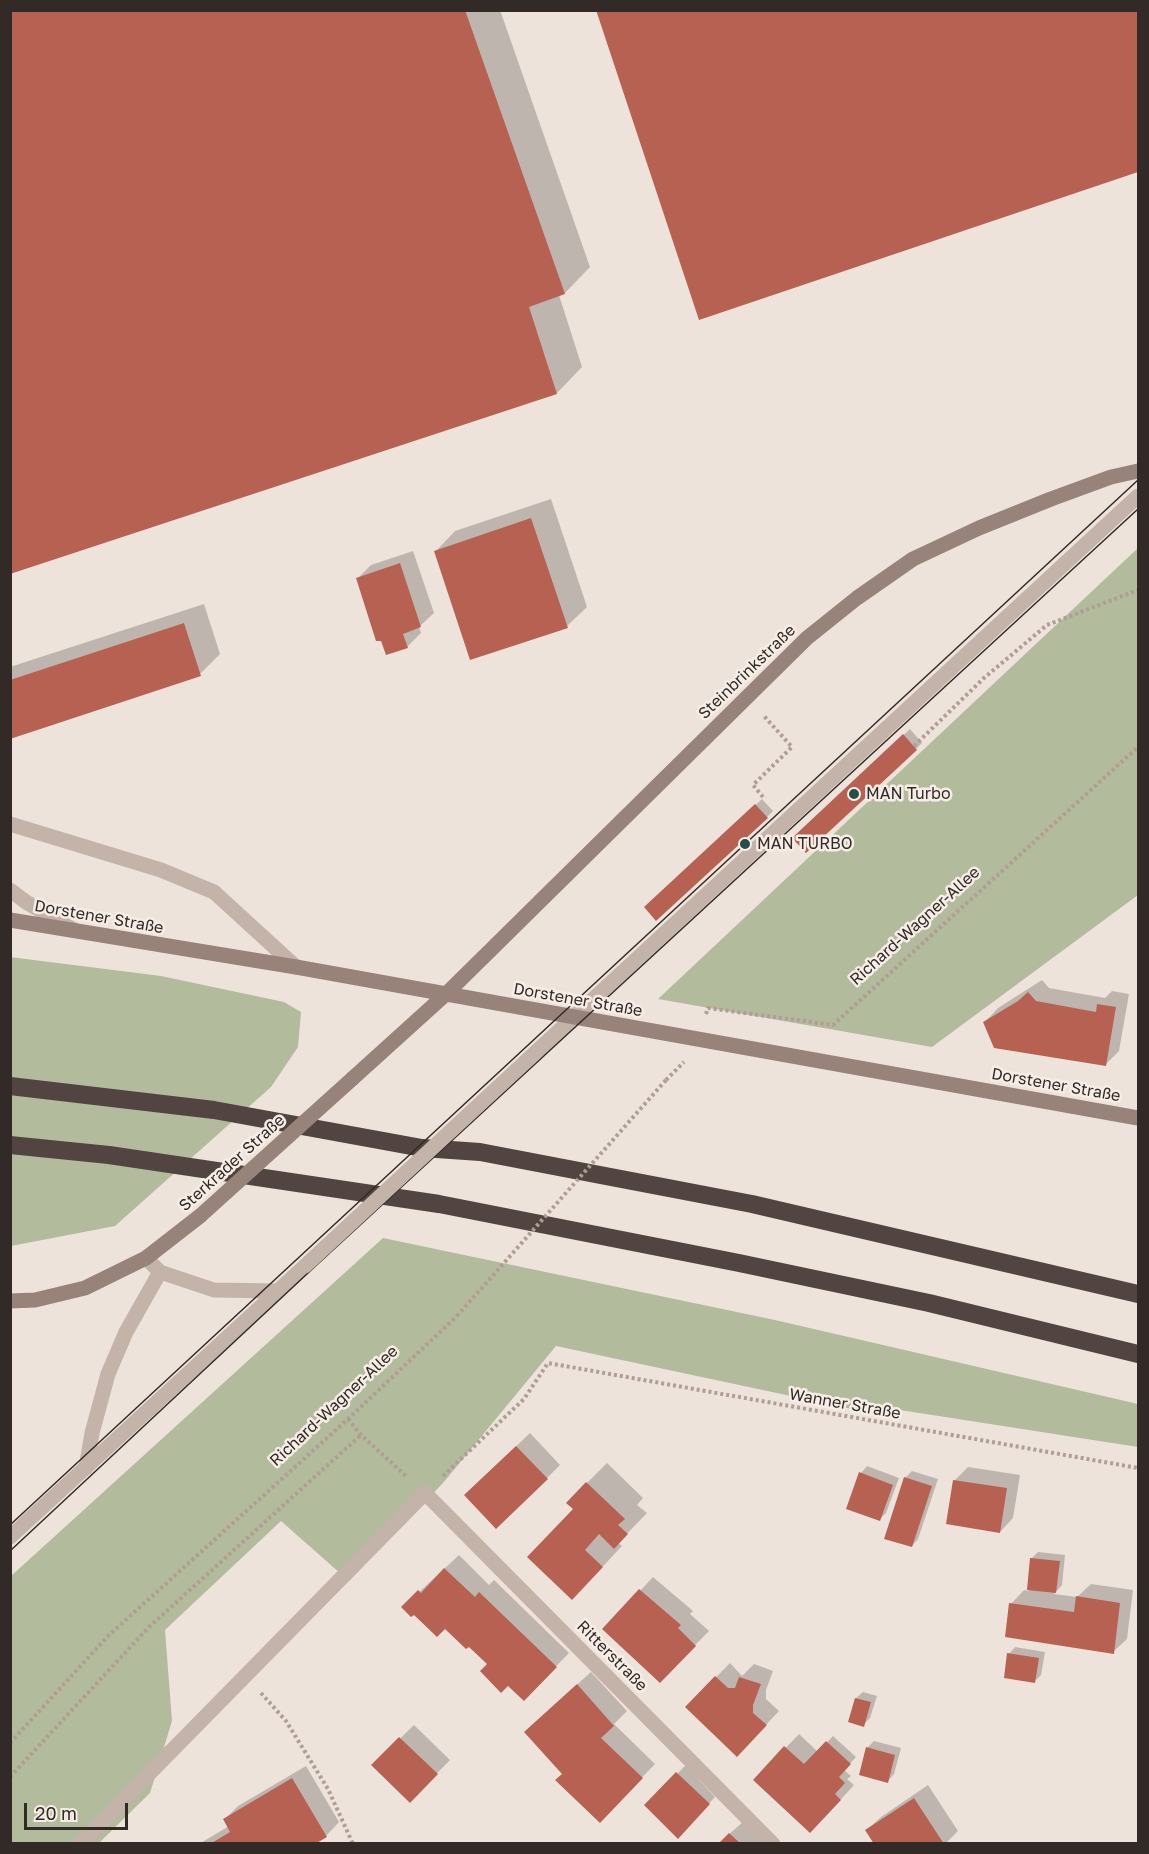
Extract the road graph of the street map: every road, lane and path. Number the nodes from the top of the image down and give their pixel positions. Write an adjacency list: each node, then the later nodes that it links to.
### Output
1 (1138, 471): 4 (street, Steinbrinkstraße)
2 (1138, 496): 14 (street)
3 (1138, 590): 5 (path)
4 (747, 697): 7 (path); 13 (street, Steinbrinkstraße)
5 (914, 747)
6 (1138, 747): 15 (path, Richard-Wagner-Allee)
7 (763, 797)
8 (10, 824): 12 (street)
9 (10, 890): 11 (street)
10 (10, 920): 11 (street, Dorstener Straße)
11 (76, 931): 12 (street, Dorstener Straße)
12 (296, 968): 13 (street, Dorstener Straße)
13 (446, 994): 14 (street, Dorstener Straße); 20 (street, Sterkrader Straße, bridge)
14 (575, 1018): 15 (street, Dorstener Straße); 22 (street, bridge)
15 (696, 1039): 18 (street, Dorstener Straße)
16 (666, 1080): 26 (path, Richard-Wagner-Allee, bridge)
17 (10, 1086): 23 (highway)
18 (1138, 1118)
19 (10, 1145): 25 (highway)
20 (146, 1258): 21 (street); 24 (street, Sterkrader Straße)
21 (160, 1272): 22 (street); 28 (street)
22 (277, 1291): 28 (street)
23 (1138, 1294)
24 (10, 1301)
25 (1138, 1354)
26 (348, 1419): 27 (path); 33 (path, Richard-Wagner-Allee)
27 (361, 1435): 30 (path); 34 (path)
28 (86, 1468): 31 (street)
29 (1138, 1468): 30 (path, Wanner Straße)
30 (425, 1493): 32 (street); 37 (street, Ritterstraße)
31 (10, 1537)
32 (244, 1675): 35 (street); 36 (path)
33 (10, 1743)
34 (10, 1777)
35 (80, 1844)
36 (353, 1844)
37 (773, 1844)

